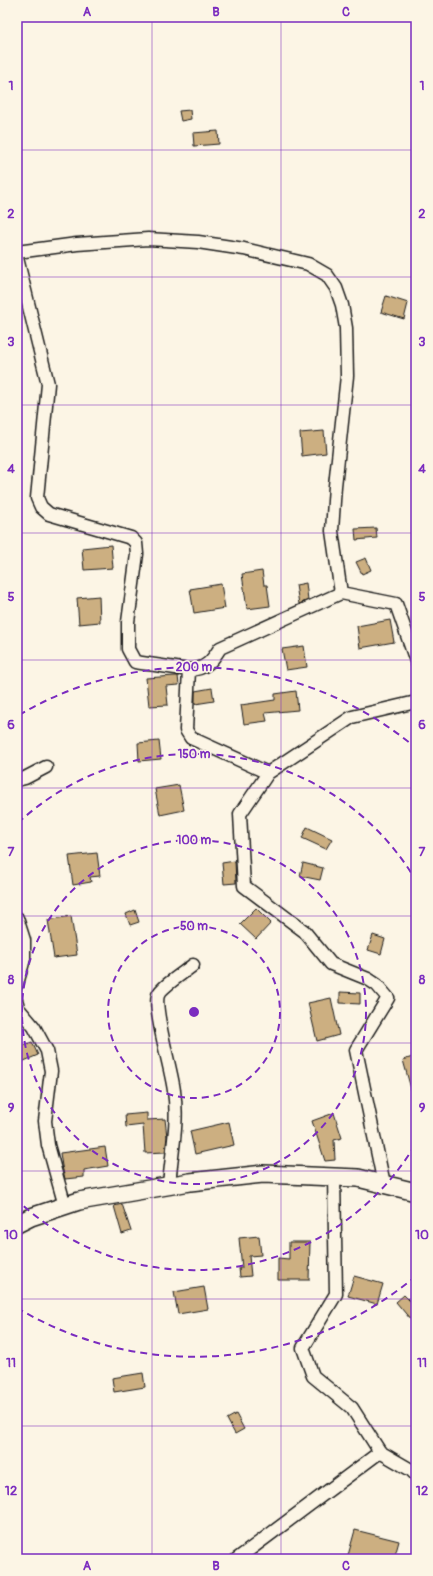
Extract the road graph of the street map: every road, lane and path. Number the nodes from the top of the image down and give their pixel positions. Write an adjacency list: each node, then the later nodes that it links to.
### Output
1 (17, 252): 3 (street)
2 (17, 258): 5 (street)
3 (341, 593): 4 (street); 5 (street)
4 (416, 661)
5 (189, 670): 8 (street)
6 (416, 702): 8 (street)
7 (46, 768): 9 (street)
8 (268, 773): 15 (street)
9 (17, 780)
10 (17, 918): 12 (street)
11 (193, 965): 16 (street)
12 (17, 984)
13 (17, 1003): 18 (street)
14 (334, 1176): 15 (street); 16 (street); 20 (street)
15 (384, 1184): 17 (street)
16 (170, 1186): 18 (street)
17 (416, 1192)
18 (65, 1206): 19 (street)
19 (17, 1224)
20 (380, 1452): 21 (street); 22 (street)
21 (416, 1475)
22 (237, 1559)

